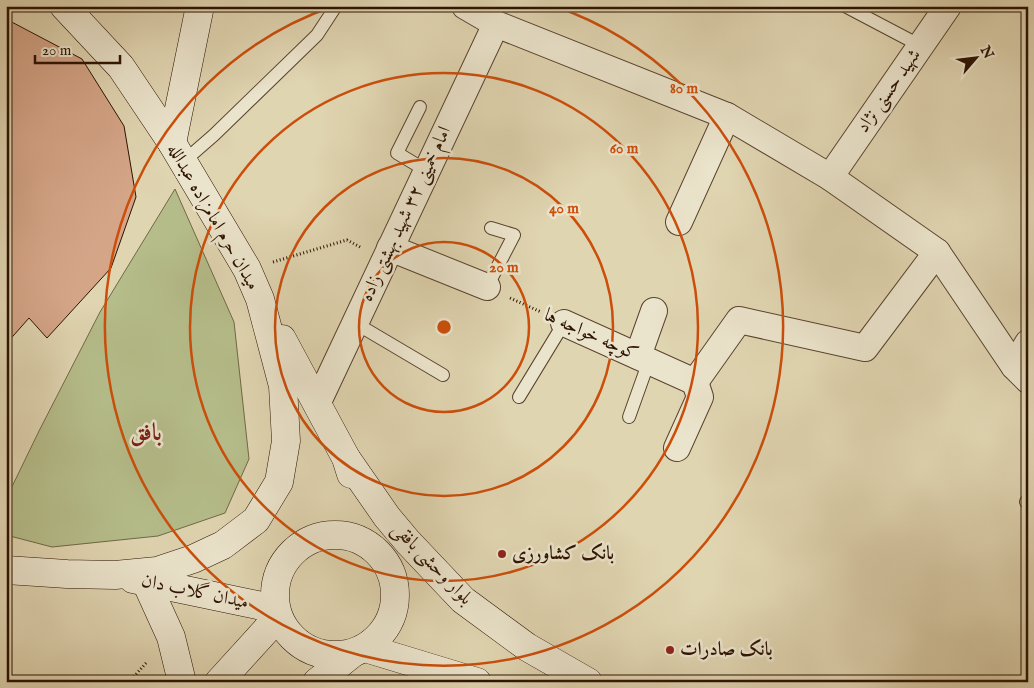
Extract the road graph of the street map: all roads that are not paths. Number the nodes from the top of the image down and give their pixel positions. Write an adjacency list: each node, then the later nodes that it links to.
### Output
1 (64, 6): 11 (main road, میدان حرم امامزاده عبدالله)
2 (198, 6): 11 (main road)
3 (336, 6): 11 (lane)
4 (465, 6): 7 (street)
5 (845, 6): 8 (lane)
6 (948, 6): 8 (street, شهید حسنی نژاد)
7 (496, 24): 10 (street); 12 (street, امام خمینی ۳۲ شهید بهشتی زاده)
8 (921, 46): 13 (street, شهید حسنی نژاد)
9 (420, 107): 12 (lane)
10 (727, 116): 13 (street); 14 (street)
11 (177, 152): 19 (main road, میدان حرم امامزاده عبدالله)
12 (427, 171): 17 (street, امام خمینی ۳۲ شهید بهشتی زاده)
13 (830, 177): 16 (street)
14 (679, 222)
15 (491, 228): 18 (lane)
16 (937, 252): 25 (street); 27 (street)
17 (388, 253): 18 (street); 22 (street, امام خمینی ۳۲ شهید بهشتی زاده)
18 (487, 288)
19 (260, 299): 29 (main road, بلوار وحشی بافقی); 35 (main road, میدان حرم امامزاده عبدالله)
20 (654, 311): 24 (street)
21 (564, 323): 24 (street, کوچه خواجه ها); 28 (lane)
22 (355, 324): 26 (lane); 29 (street, امام خمینی ۳۲ شهید بهشتی زاده)
23 (1028, 343): 25 (street)
24 (644, 359): 27 (street, کوچه خواجه ها); 30 (lane)
25 (1021, 373)
26 (442, 375)
27 (695, 382): 31 (street)
28 (518, 396)
29 (317, 404): 32 (main road, بلوار وحشی بافقی)
30 (629, 417)
31 (677, 448)
32 (346, 458): 33 (main road, بلوار وحشی بافقی); 37 (main road, بلوار وحشی بافقی)
33 (379, 554): 37 (main road); 38 (main road); 39 (main road)
34 (6, 570): 35 (main road, میدان حرم امامزاده عبدالله)
35 (115, 575): 36 (main road, میدان گلاب دان)
36 (146, 582): 38 (main road, میدان گلاب دان); 40 (main road)
37 (462, 600): 44 (main road, بلوار وحشی بافقی)
38 (277, 613): 39 (main road); 41 (main road)
39 (359, 650): 42 (main road); 43 (main road)
40 (182, 682)
41 (219, 682)
42 (317, 682)
43 (477, 682)
44 (588, 682)

